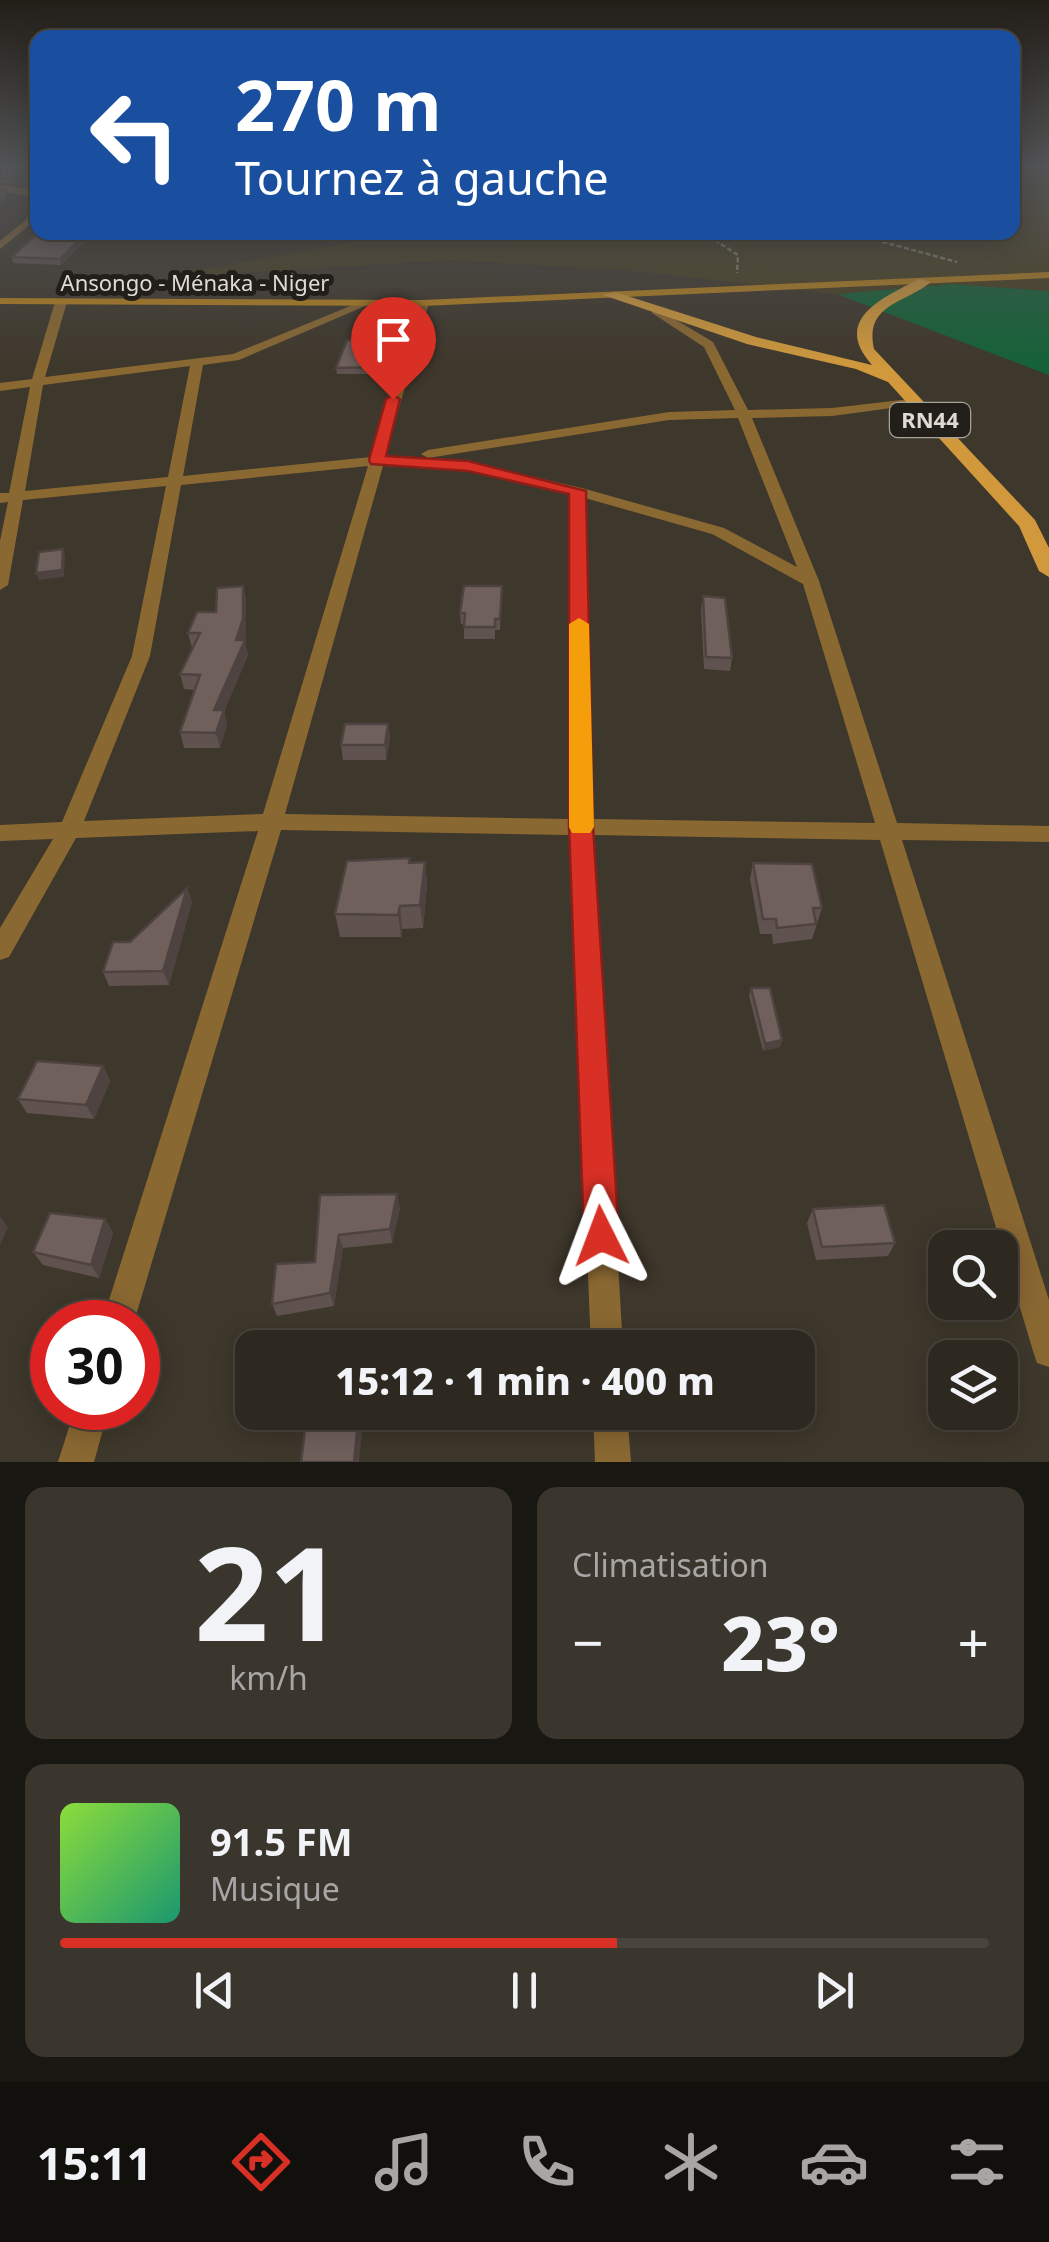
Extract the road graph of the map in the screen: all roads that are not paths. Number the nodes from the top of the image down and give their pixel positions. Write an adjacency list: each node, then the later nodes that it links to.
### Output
1 (1049, 276): 2 (main road, Ansongo - Ménaka - Niger)
2 (924, 282): 3 (main road, Ansongo - Ménaka - Niger); 11 (main road, RN44)
3 (610, 295): 6 (main road, Ansongo - Ménaka - Niger); 8 (main road, RN44)
4 (0, 301): 5 (main road, Ansongo - Ménaka - Niger)
5 (61, 302): 7 (main road, Ansongo - Ménaka - Niger); 10 (street)
6 (423, 303): 7 (main road, Ansongo - Ménaka - Niger); 15 (street)
7 (364, 304): 9 (street)
8 (656, 311): 11 (main road, RN44); 14 (street)
9 (198, 362): 10 (street); 16 (street)
10 (37, 383): 12 (street); 18 (street)
11 (895, 383): 13 (main road, RN44)
12 (0, 386)
13 (914, 401): 14 (street); 19 (main road, RN44)
14 (743, 413): 15 (street); 20 (street)
15 (377, 460): 16 (street); 17 (street); 22 (street)
16 (174, 480): 18 (street); 24 (street)
17 (578, 491): 20 (street); 23 (street)
18 (7, 497): 21 (street)
19 (1049, 571)
20 (811, 581): 26 (street)
21 (0, 585)
22 (272, 822): 23 (street); 24 (street); 29 (street)
23 (581, 826): 26 (street); 30 (street)
24 (70, 830): 25 (street); 28 (street)
25 (0, 833)
26 (892, 834): 27 (street); 31 (street)
27 (1049, 834)
28 (0, 950)
29 (125, 1300)
30 (606, 1330)
31 (1049, 1351)
32 (85, 1430): 34 (street)
33 (611, 1430): 35 (street)
34 (76, 1462)
35 (612, 1462)

